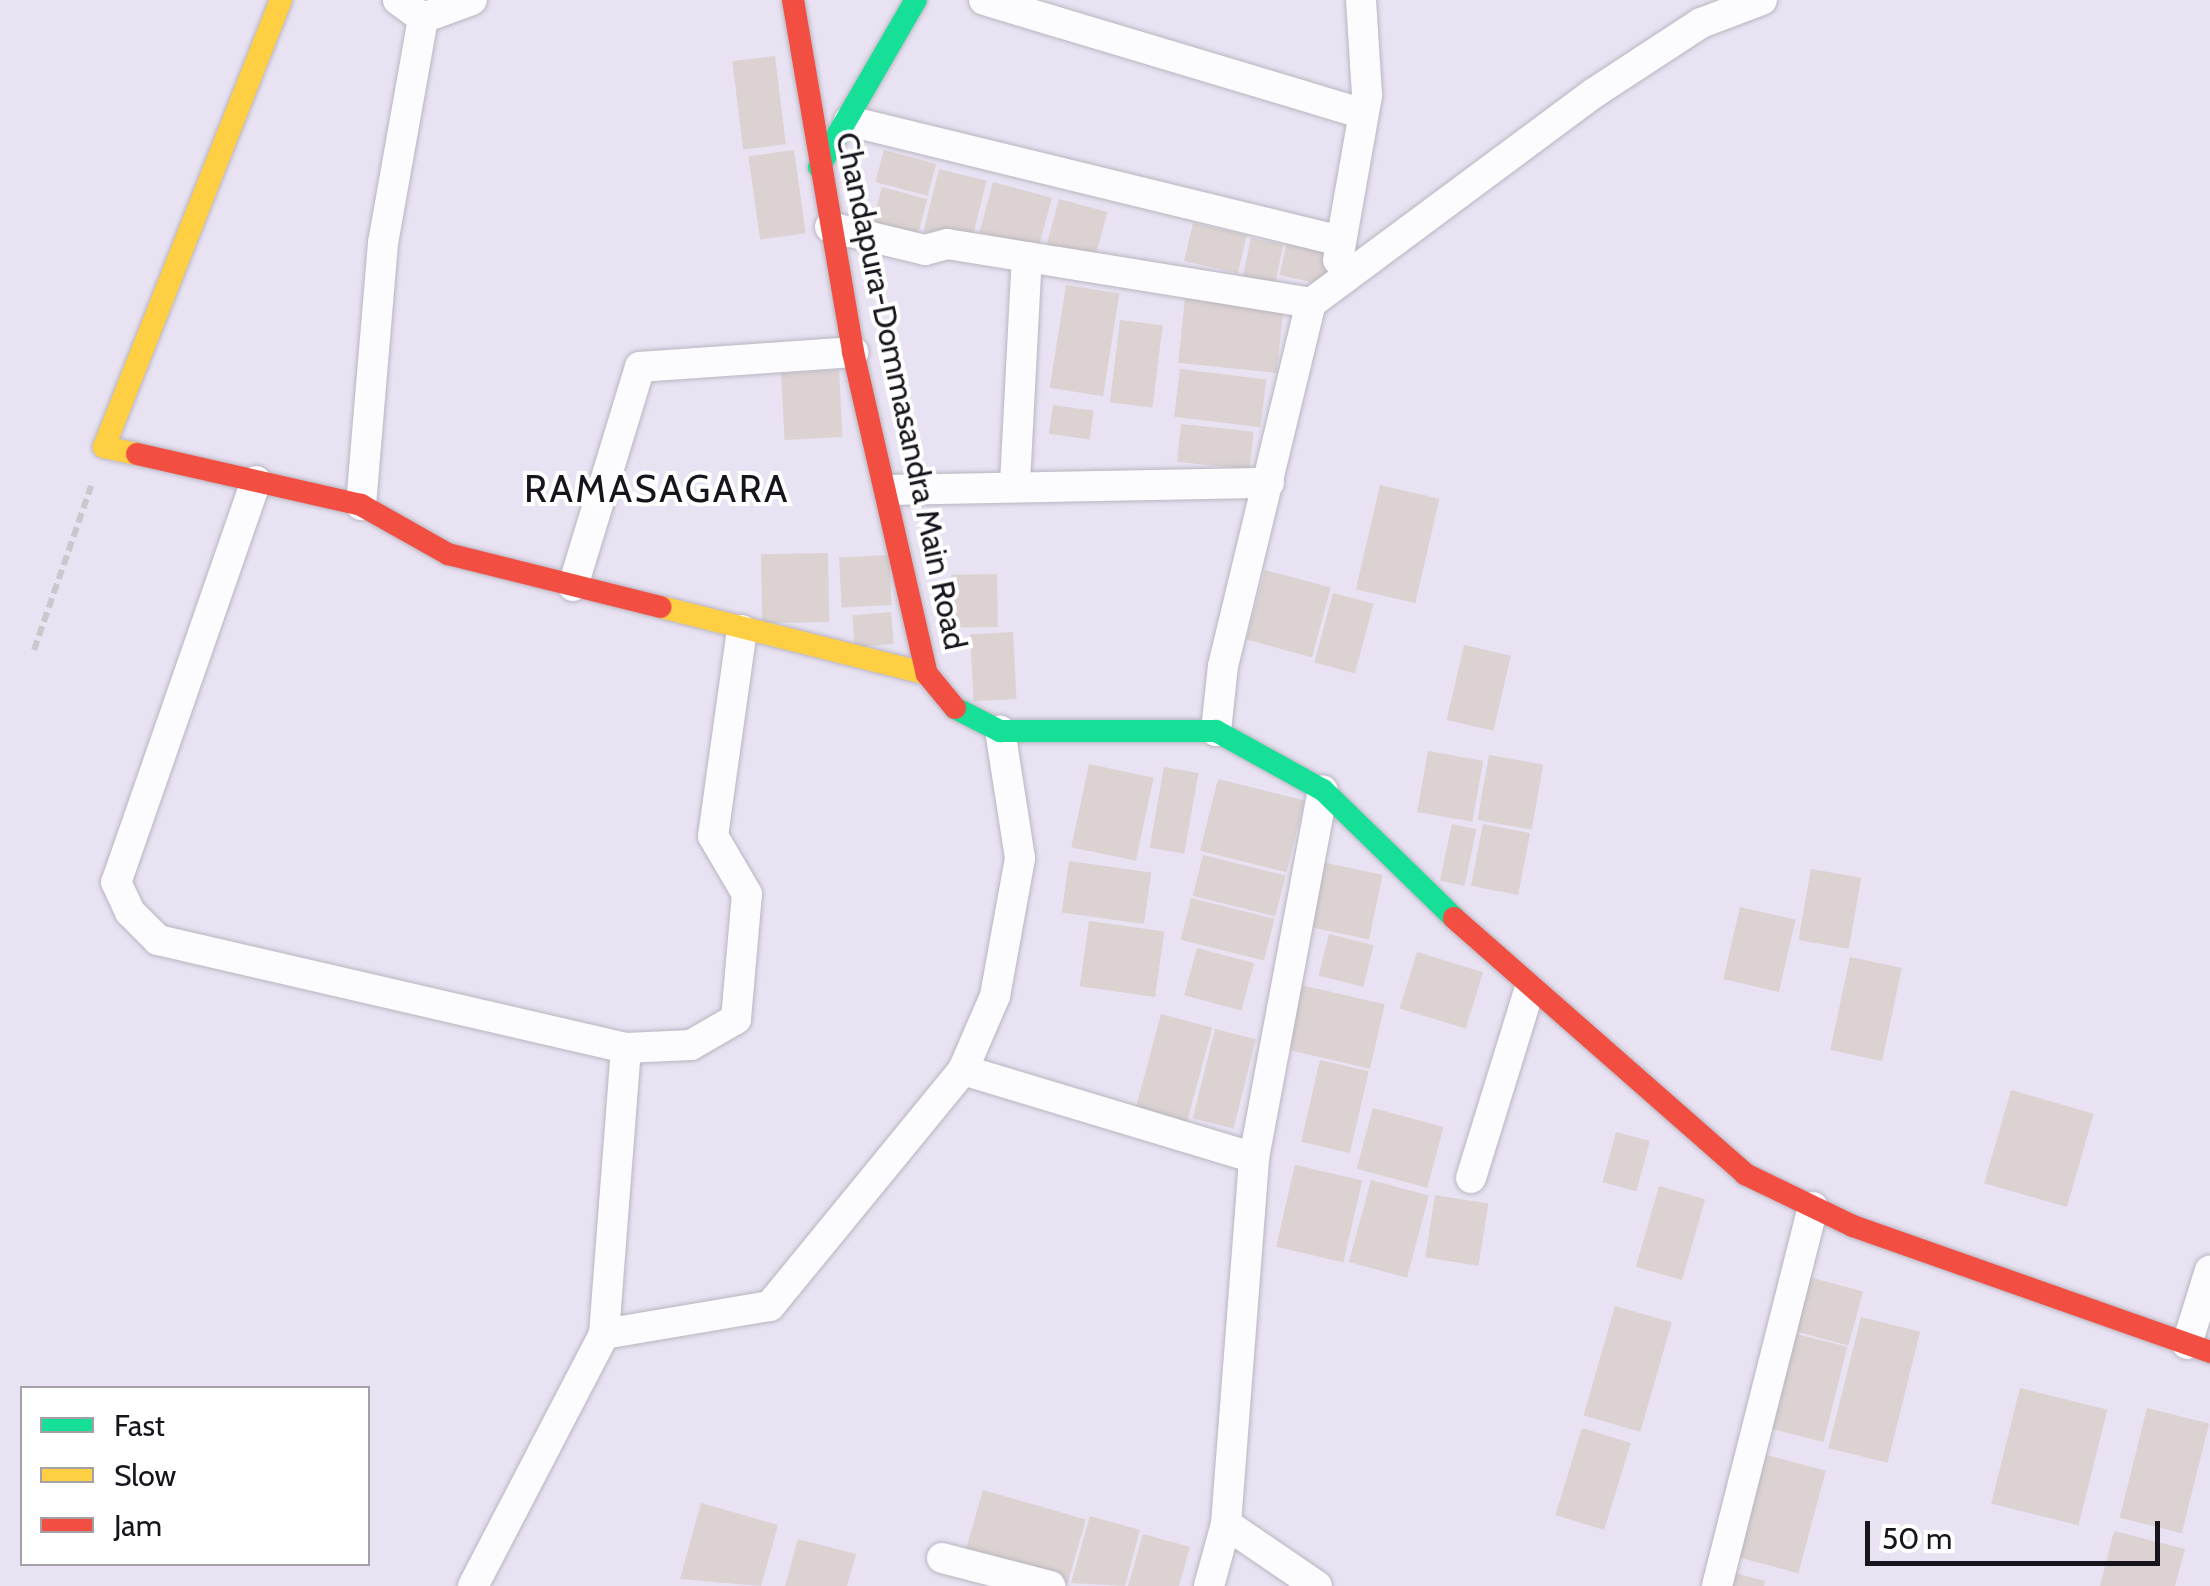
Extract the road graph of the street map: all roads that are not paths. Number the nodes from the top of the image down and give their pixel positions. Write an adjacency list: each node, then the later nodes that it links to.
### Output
1 (282, 0): 18 (main road)
2 (398, 0): 9 (street)
3 (472, 0): 9 (street)
4 (793, 0): 12 (main road, Chandapura-Dommasandra Main Road)
5 (916, 0): 11 (main road)
6 (984, 0): 10 (street)
7 (1361, 0): 10 (street)
8 (1762, 0): 16 (street)
9 (423, 18): 22 (street)
10 (1364, 114): 14 (street)
11 (849, 121): 12 (main road); 14 (street)
12 (819, 167): 13 (main road, Chandapura-Dommasandra Main Road)
13 (830, 228): 15 (street); 17 (main road, Chandapura-Dommasandra Main Road)
14 (1342, 242): 16 (street)
15 (1027, 257): 16 (street); 19 (street)
16 (1322, 295): 20 (street)
17 (853, 352): 21 (main road, Chandapura-Dommasandra Main Road); 23 (street)
18 (256, 481): 22 (main road); 30 (street)
19 (1015, 483): 20 (street); 21 (street)
20 (1269, 484): 27 (street)
21 (889, 490): 25 (main road, Chandapura-Dommasandra Main Road)
22 (361, 506): 23 (main road)
23 (573, 586): 24 (main road)
24 (742, 630): 25 (main road); 30 (street)
25 (927, 674): 26 (main road, Chandapura-Dommasandra Main Road)
26 (1000, 731): 27 (main road, Chandapura-Dommasandra Main Road); 31 (street)
27 (1216, 731): 28 (main road, Chandapura-Dommasandra Main Road)
28 (1322, 790): 29 (main road, Chandapura-Dommasandra Main Road); 32 (street)
29 (1529, 991): 33 (street); 34 (main road, Chandapura-Dommasandra Main Road)
30 (626, 1048): 36 (street)
31 (963, 1070): 32 (street); 36 (street)
32 (1254, 1158): 38 (street)
33 (1471, 1178)
34 (1812, 1207): 37 (main road, Chandapura-Dommasandra Main Road); 44 (street)
35 (2210, 1270): 37 (street)
36 (604, 1334): 40 (street)
37 (2198, 1348)
38 (1226, 1524): 42 (street); 43 (street)
39 (942, 1558): 41 (street)
40 (473, 1586)
41 (1050, 1586)
42 (1209, 1586)
43 (1317, 1586)
44 (1717, 1586)

